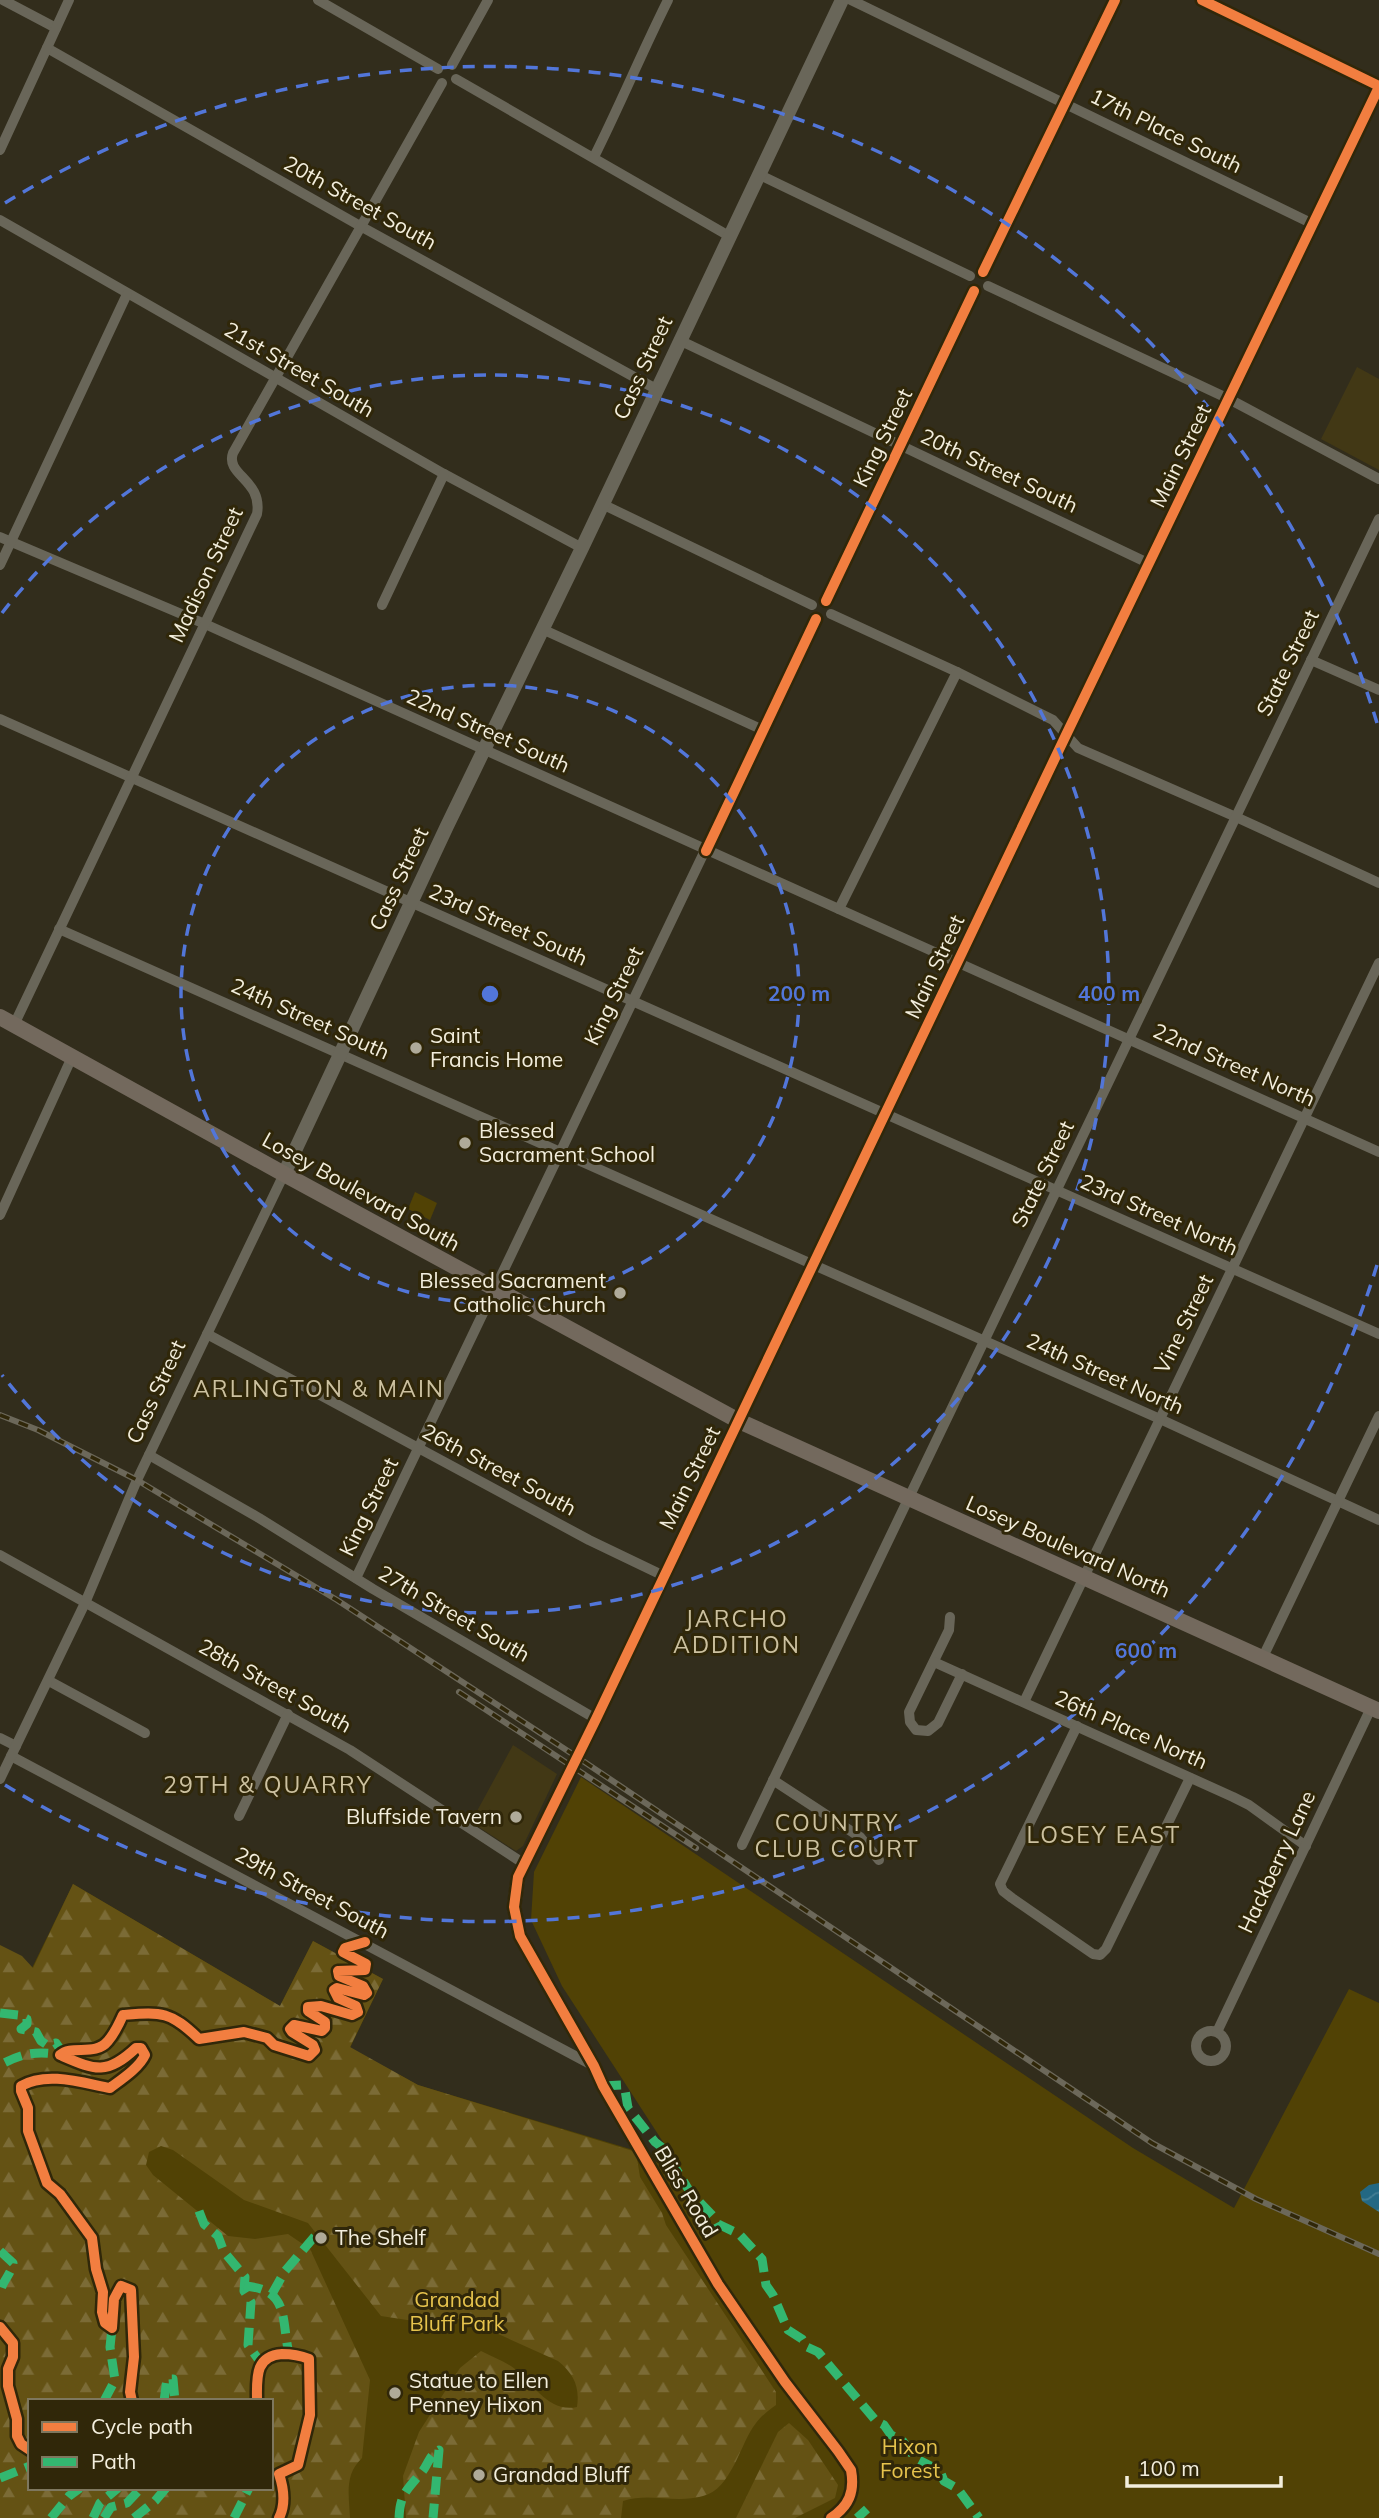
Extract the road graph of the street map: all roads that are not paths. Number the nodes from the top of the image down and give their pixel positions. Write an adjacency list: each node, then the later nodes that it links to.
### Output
1 (3, 0): 10 (street)
2 (69, 0): 10 (street)
3 (317, 0): 13 (street)
4 (488, 0): 12 (street)
5 (667, 0): 19 (street)
6 (842, 0): 20 (street, Cass Street)
7 (850, 0): 17 (street, 17th Place South)
8 (1115, 0): 17 (street)
9 (1202, 0): 16 (street)
10 (56, 28): 11 (street)
11 (47, 48): 18 (street); 23 (street, 20th Street South)
12 (452, 65): 13 (street); 14 (street)
13 (438, 69): 15 (street)
14 (456, 79): 15 (street); 19 (street)
15 (442, 83): 23 (street, Madison Street)
16 (1379, 86): 22 (street, Main Street)
17 (1064, 104): 22 (street, 17th Place South); 25 (street)
18 (0, 150)
19 (594, 157): 24 (street)
20 (758, 174): 24 (street, Cass Street); 26 (street)
21 (0, 220): 29 (street, 21st Street South)
22 (1313, 224): 33 (street, Main Street)
23 (362, 226): 31 (street, Madison Street); 32 (street, 20th Street South)
24 (729, 236): 30 (street, Cass Street)
25 (983, 272): 26 (street); 27 (street)
26 (970, 276): 28 (street)
27 (988, 286): 28 (street); 33 (street)
28 (974, 291): 34 (street, King Street)
29 (127, 294): 31 (street, 21st Street South); 39 (street)
30 (680, 340): 32 (street, Cass Street); 34 (street, 20th Street South)
31 (276, 378): 35 (street, 21st Street South); 48 (street, Madison Street)
32 (656, 388): 37 (street, Cass Street)
33 (1229, 399): 36 (street); 41 (street, Main Street)
34 (900, 446): 41 (street, 20th Street South); 43 (street, King Street)
35 (444, 474): 40 (street, 21st Street South); 45 (street)
36 (1379, 479)
37 (602, 504): 40 (street, Cass Street); 44 (street)
38 (1379, 519): 50 (street, State Street)
39 (5, 539): 42 (street); 48 (street, 22nd Street South)
40 (582, 548): 49 (street, Cass Street)
41 (1150, 564): 55 (street, Main Street)
42 (0, 565)
43 (826, 601): 44 (street); 46 (street)
44 (812, 605): 47 (street)
45 (382, 606)
46 (831, 614): 47 (street); 51 (street)
47 (816, 619): 54 (street, King Street)
48 (205, 624): 56 (street, 22nd Street South); 57 (street, Madison Street)
49 (542, 629): 54 (street); 56 (street, Cass Street)
50 (1311, 660): 52 (street); 58 (street, State Street)
51 (957, 672): 55 (street); 62 (street)
52 (1379, 691)
53 (0, 719): 57 (street, 23rd Street South)
54 (763, 730): 59 (street, King Street)
55 (1066, 735): 58 (street); 64 (street, Main Street)
56 (483, 751): 59 (street, 22nd Street South); 61 (street, Cass Street)
57 (131, 777): 61 (street, 23rd Street South); 63 (street, Madison Street)
58 (1236, 817): 60 (street); 68 (street, State Street)
59 (706, 851): 62 (street, 22nd Street South); 66 (street, King Street)
60 (1379, 883)
61 (411, 903): 66 (street, 23rd Street South); 69 (street, Cass Street)
62 (839, 909): 64 (street, 22nd Street South)
63 (60, 929): 67 (street, Madison Street); 69 (street, 24th Street South)
64 (959, 962): 68 (street, 22nd Street North); 71 (street, Main Street)
65 (1379, 963): 72 (street, Vine Street)
66 (633, 1002): 71 (street, 23rd Street South); 73 (street, King Street)
67 (7, 1021): 70 (main road, Losey Boulevard South)
68 (1129, 1039): 72 (street, 22nd Street North); 76 (street, State Street)
69 (340, 1054): 73 (street, 24th Street South); 75 (street, Cass Street)
70 (72, 1056): 75 (main road, Losey Boulevard South); 77 (street)
71 (886, 1114): 76 (street, 23rd Street North); 78 (street, Main Street)
72 (1304, 1118): 74 (street, 22nd Street North); 79 (street, Vine Street)
73 (561, 1152): 78 (street, 24th Street South); 80 (street, King Street)
74 (1379, 1152)
75 (284, 1174): 80 (main road, Losey Boulevard South); 81 (street, Cass Street)
76 (1056, 1191): 79 (street, 23rd Street North); 83 (street, State Street)
77 (0, 1215)
78 (814, 1266): 83 (street, 24th Street North); 86 (street, Main Street)
79 (1232, 1268): 82 (street, 23rd Street North); 85 (street, Vine Street)
80 (494, 1289): 86 (main road, Losey Boulevard South); 87 (street, King Street)
81 (207, 1334): 87 (street, 26th Street South); 88 (street, Cass Street)
82 (1379, 1334)
83 (983, 1341): 85 (street, 24th Street North); 89 (street, State Street)
84 (1379, 1416): 90 (street)
85 (1160, 1419): 90 (street, 24th Street North); 95 (street, Vine Street)
86 (739, 1420): 89 (main road, Losey Boulevard North); 93 (street, Main Street)
87 (418, 1450): 93 (street, 26th Street South); 94 (street, King Street)
88 (149, 1455): 94 (street, 27th Street South); 96 (street, Cass Street)
89 (908, 1499): 95 (main road, Losey Boulevard North); 112 (street, State Street)
90 (1338, 1502): 91 (street, 24th Street North); 98 (street)
91 (1379, 1520)
92 (0, 1555): 96 (street, 28th Street South)
93 (664, 1576): 105 (street, Main Street)
94 (356, 1578): 105 (street, 27th Street South)
95 (1084, 1578): 98 (main road, Losey Boulevard North); 102 (street, Vine Street)
96 (85, 1602): 101 (street, Cass Street); 104 (street, 28th Street South)
97 (950, 1617): 99 (street)
98 (1262, 1659): 103 (main road, Losey Boulevard North)
99 (934, 1662): 100 (street, 26th Place North); 100 (street)
100 (962, 1674): 102 (street, 26th Place North)
101 (48, 1681): 107 (street); 109 (street, Cass Street)
102 (1024, 1702): 106 (street, 26th Place North)
103 (1375, 1710): 115 (street, Hackberry Lane)
104 (288, 1714): 113 (street); 117 (street, 28th Street South)
105 (596, 1719): 117 (street, Main Street)
106 (1077, 1726): 110 (street, 26th Place North); 110 (street)
107 (145, 1733)
108 (0, 1738): 109 (street, 29th Street South)
109 (13, 1751): 111 (street, Cass Street); 119 (street, 29th Street South)
110 (1190, 1778): 115 (street, 26th Place North)
111 (0, 1779)
112 (773, 1780): 114 (street, State Street); 116 (street)
113 (239, 1816)
114 (741, 1845)
115 (1306, 1846): 118 (street, Hackberry Lane)
116 (879, 1860)
117 (523, 1863): 119 (street, Bliss Road)
118 (1217, 2032)
119 (594, 2066): 120 (street, Bliss Road)
120 (831, 2518)

